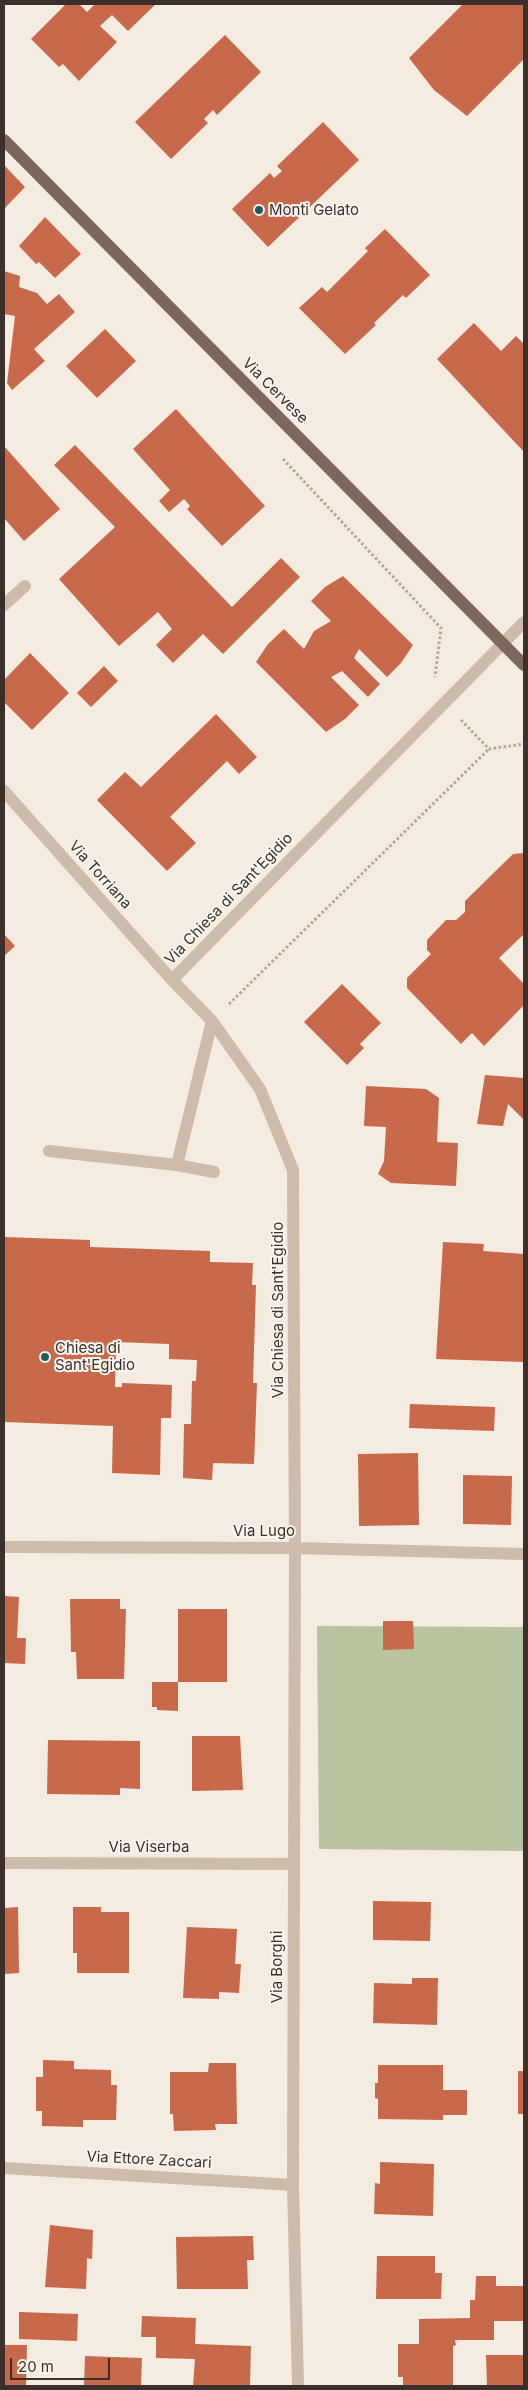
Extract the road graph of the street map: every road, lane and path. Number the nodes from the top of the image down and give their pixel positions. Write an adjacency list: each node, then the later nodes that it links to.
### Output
1 (4, 140): 6 (main road, Via Cervese)
2 (278, 454): 8 (path)
3 (25, 586): 4 (street)
4 (4, 605)
5 (524, 622): 6 (street, Via Chiesa di Sant'Egidio)
6 (502, 644): 7 (main road, Via Cervese); 8 (street, Via Chiesa di Sant'Egidio)
7 (524, 665)
8 (444, 703): 10 (path); 12 (street, Via Chiesa di Sant'Egidio)
9 (524, 744): 10 (path)
10 (489, 749): 13 (path)
11 (4, 791): 12 (street, Via Torriana)
12 (172, 980): 13 (street, Via Chiesa di Sant'Egidio)
13 (212, 1021): 15 (street); 18 (street, Via Chiesa di Sant'Egidio)
14 (49, 1151): 15 (street)
15 (177, 1166): 16 (street)
16 (214, 1172)
17 (4, 1547): 18 (street, Via Lugo)
18 (295, 1548): 19 (street, Via Lugo); 21 (street, Via Borghi)
19 (524, 1554)
20 (4, 1863): 21 (street, Via Viserba)
21 (294, 1864): 23 (street, Via Borghi)
22 (4, 2168): 23 (street, Via Ettore Zaccari)
23 (293, 2185): 24 (street, Via Borghi)
24 (298, 2386)

